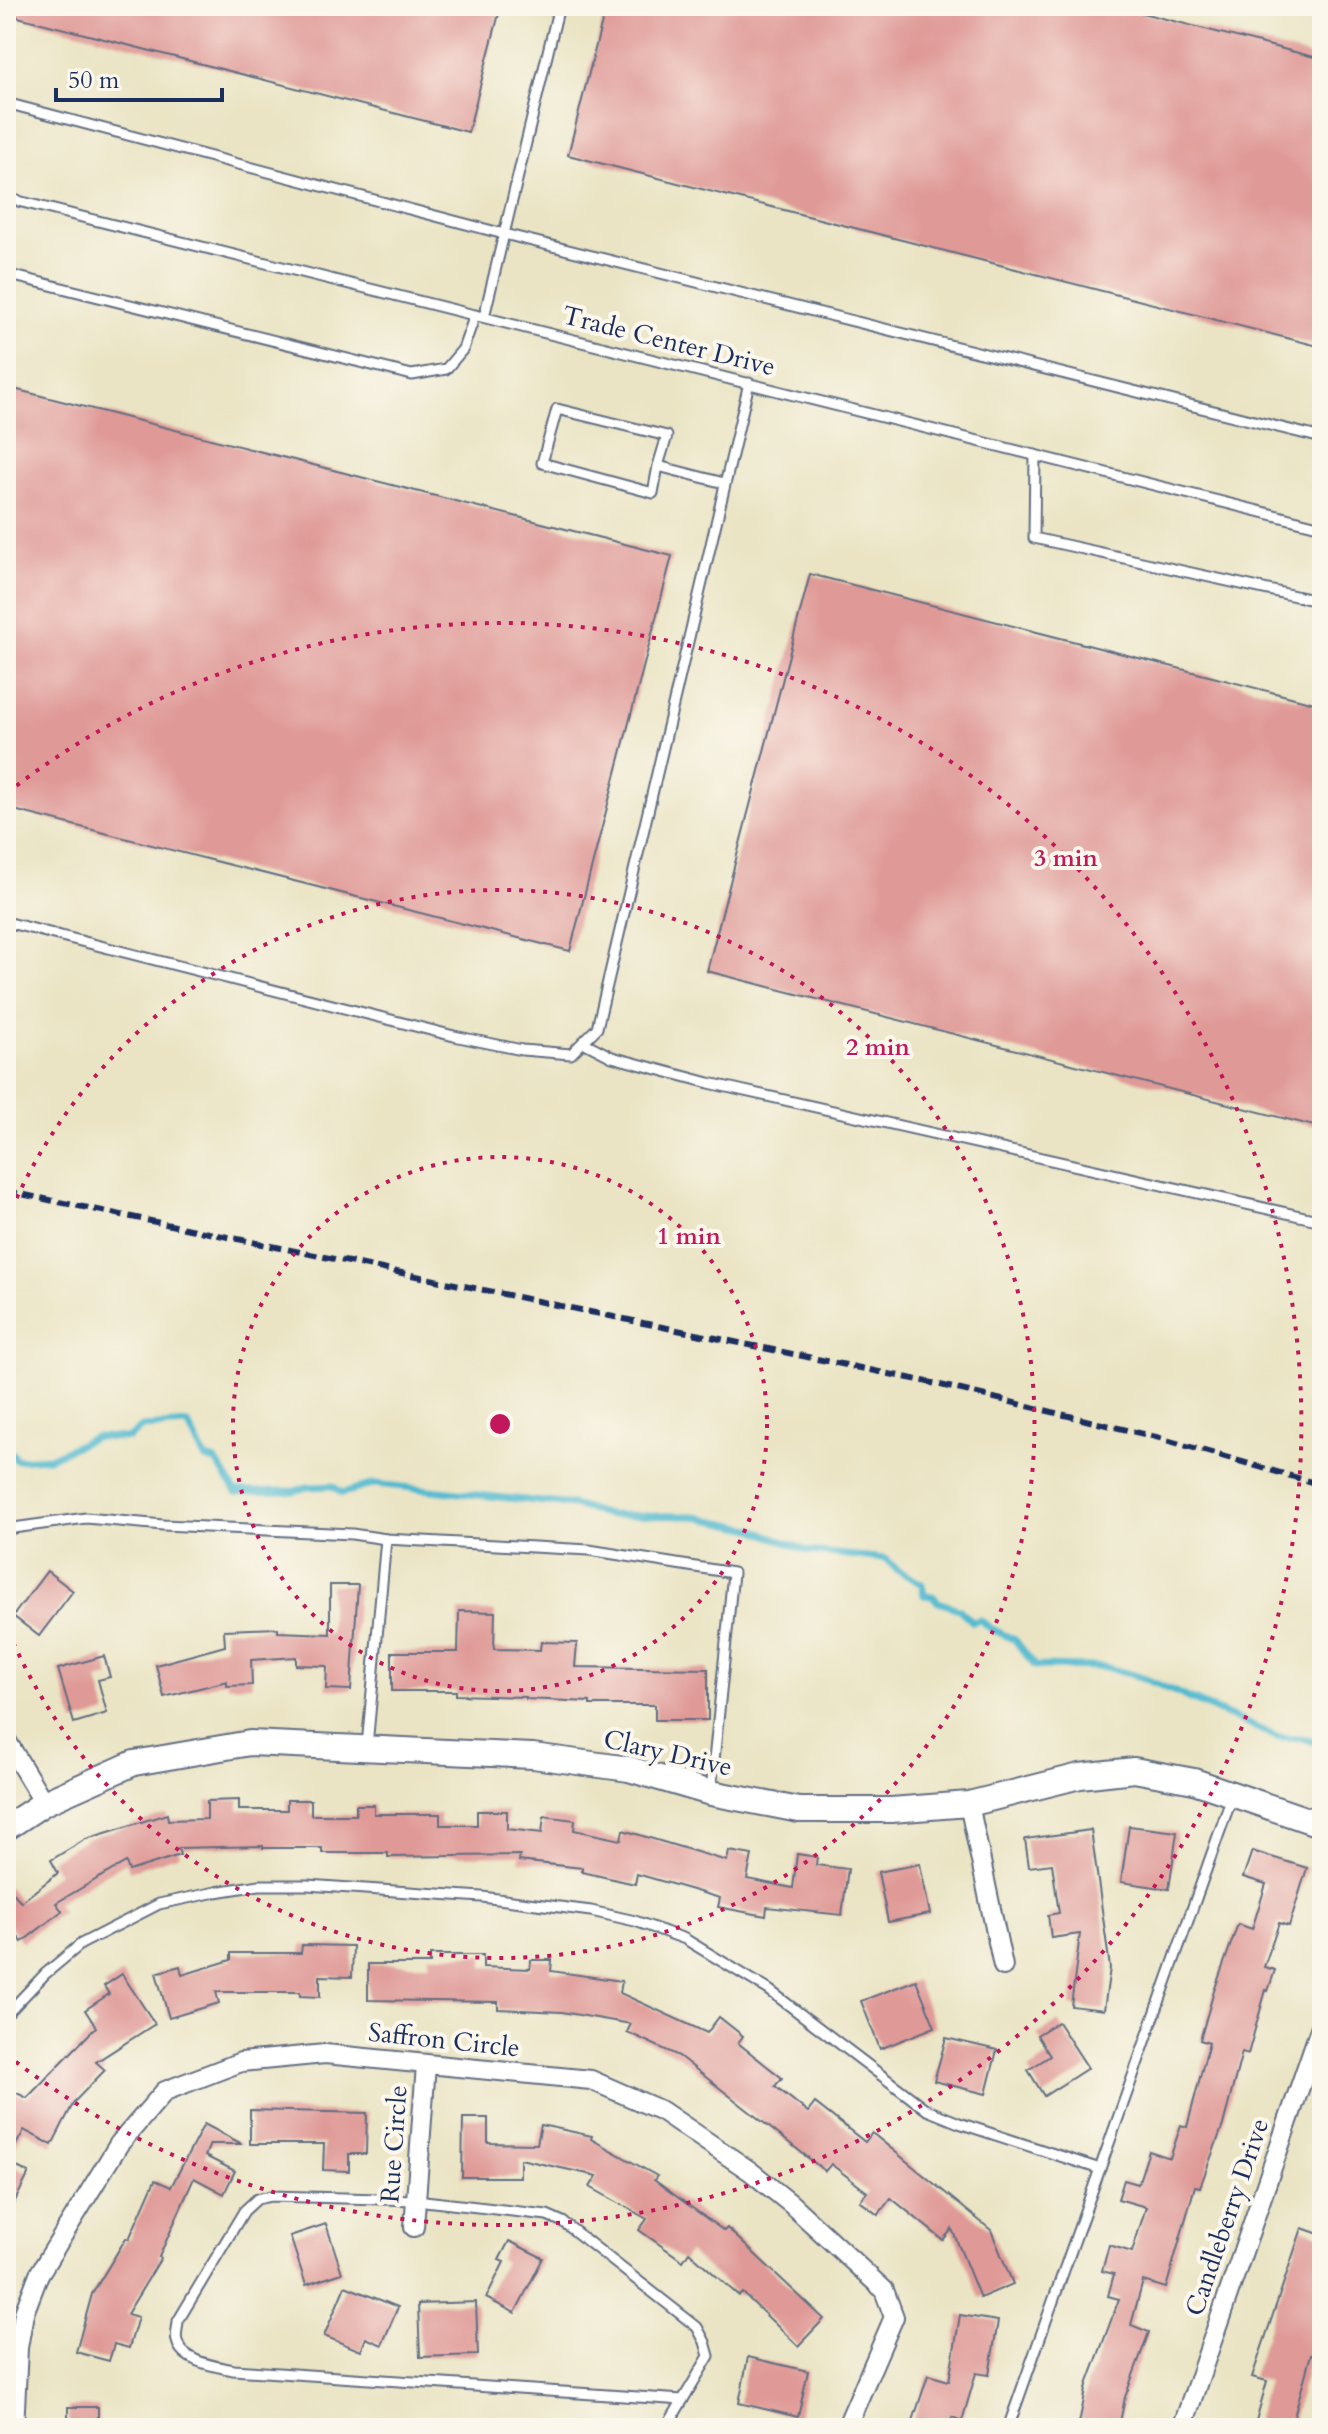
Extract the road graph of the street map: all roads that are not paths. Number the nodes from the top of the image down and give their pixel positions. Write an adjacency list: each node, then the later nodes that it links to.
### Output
1 (559, 6): 6 (lane)
2 (1315, 6): 3 (lane)
3 (1322, 8)
4 (6, 103): 6 (lane)
5 (6, 198): 8 (lane, Trade Center Drive)
6 (504, 234): 8 (lane); 10 (lane)
7 (6, 274): 8 (lane)
8 (479, 316): 9 (lane, Trade Center Drive)
9 (749, 383): 11 (lane, Trade Center Drive); 13 (lane)
10 (1322, 438)
11 (1035, 455): 14 (lane, Trade Center Drive); 15 (lane)
12 (658, 466): 12 (lane); 13 (lane)
13 (724, 483): 17 (lane)
14 (1322, 527)
15 (1322, 602)
16 (6, 922): 17 (lane)
17 (583, 1042): 18 (lane)
18 (1322, 1221)
19 (6, 1529): 20 (lane)
20 (386, 1539): 22 (lane); 23 (lane)
21 (6, 1740): 25 (street)
22 (367, 1746): 23 (street, Clary Drive); 25 (street, Clary Drive)
23 (711, 1793): 26 (street, Clary Drive)
24 (1233, 1794): 26 (street, Clary Drive); 27 (street, Clary Drive); 33 (lane)
25 (44, 1803): 28 (street, Clary Drive)
26 (969, 1804): 29 (street)
27 (1322, 1825)
28 (6, 1828)
29 (1003, 1966)
30 (6, 2015): 33 (lane)
31 (1322, 2023): 41 (street, Candleberry Drive)
32 (426, 2065): 34 (street, Rue Circle); 37 (street, Saffron Circle); 39 (street, Saffron Circle)
33 (1100, 2169): 40 (lane)
34 (416, 2200): 35 (street, Rue Circle); 36 (lane); 36 (lane)
35 (414, 2227)
36 (683, 2400): 38 (lane)
37 (14, 2428)
38 (666, 2428)
39 (846, 2428)
40 (1008, 2428)
41 (1182, 2428)

